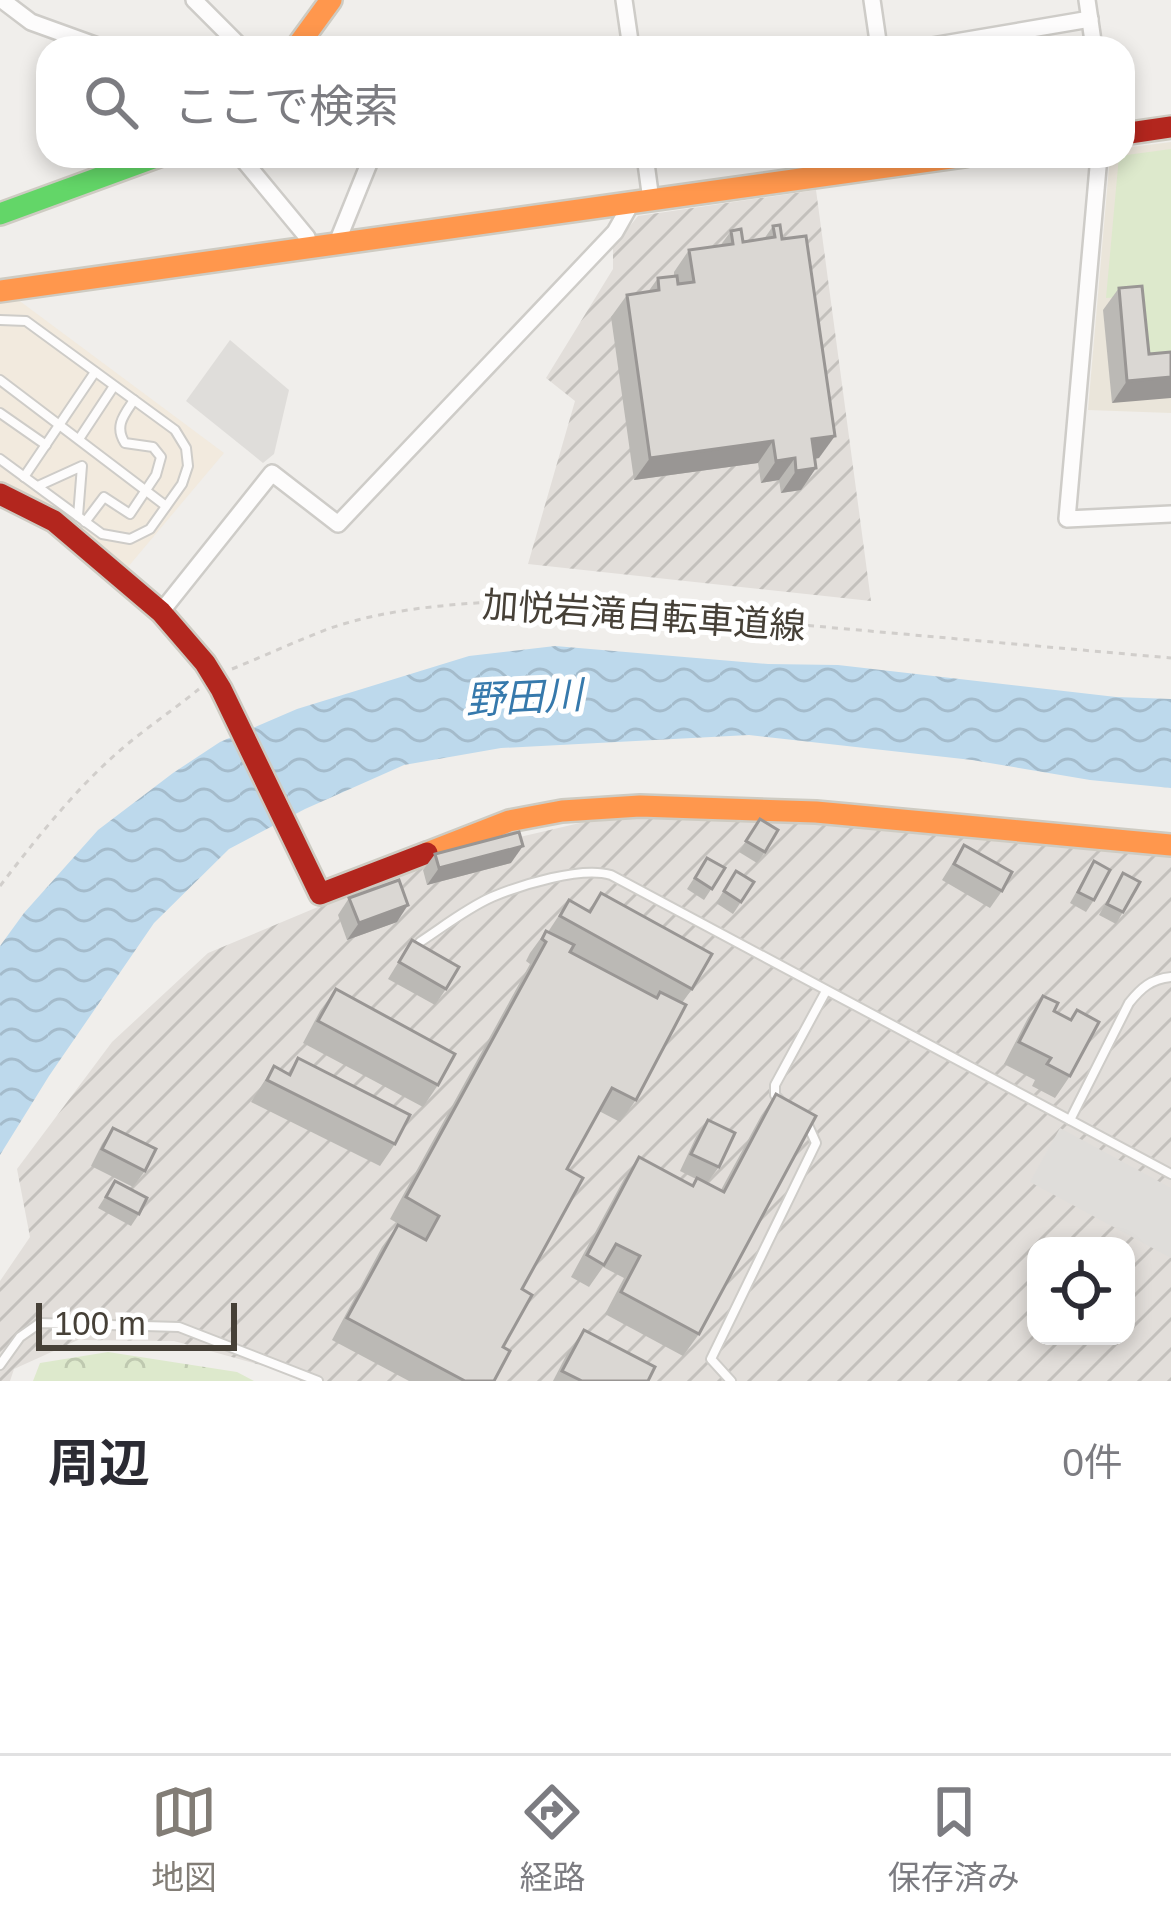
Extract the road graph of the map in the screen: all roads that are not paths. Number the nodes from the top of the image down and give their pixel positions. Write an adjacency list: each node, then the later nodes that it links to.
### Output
1 (2, 0): 8 (street)
2 (194, 0): 9 (street)
3 (331, 0): 10 (street)
4 (624, 0): 11 (street)
5 (872, 0): 12 (street)
6 (1087, 0): 7 (street)
7 (1090, 19): 13 (street); 14 (street)
8 (70, 36)
9 (230, 36)
10 (305, 36)
11 (629, 36)
12 (877, 36)
13 (990, 36)
14 (1092, 36)
15 (1171, 128): 16 (street)
16 (1135, 132)
17 (127, 168): 24 (street)
18 (250, 168): 26 (street)
19 (367, 168): 25 (street)
20 (643, 168): 23 (street)
21 (851, 168): 23 (street)
22 (1098, 168): 43 (street)
23 (641, 201): 25 (street); 45 (street)
24 (0, 214)
25 (336, 245): 26 (street)
26 (311, 249): 27 (street)
27 (1, 291): 28 (lane)
28 (3, 319): 29 (lane)
29 (95, 372): 31 (lane); 34 (lane)
30 (0, 380): 34 (lane)
31 (114, 386): 32 (lane); 35 (lane)
32 (134, 400): 40 (lane); 42 (lane)
33 (0, 413): 36 (lane)
34 (59, 424): 35 (lane); 36 (lane)
35 (79, 439): 40 (lane)
36 (46, 445): 38 (lane)
37 (0, 459): 38 (lane)
38 (24, 477): 39 (lane)
39 (37, 486): 44 (lane); 44 (lane)
40 (147, 491): 42 (lane); 44 (lane)
41 (0, 494): 45 (street)
42 (166, 506): 44 (lane)
43 (1171, 514)
44 (81, 519)
45 (161, 612): 46 (street)
46 (1171, 845)
47 (420, 942): 49 (lane)
48 (1171, 977): 52 (lane)
49 (826, 991): 50 (lane); 52 (lane)
50 (790, 1108)
51 (802, 1116): 56 (lane)
52 (1070, 1120): 53 (lane)
53 (1171, 1174)
54 (0, 1365): 55 (lane)
55 (318, 1381)
56 (731, 1381)

